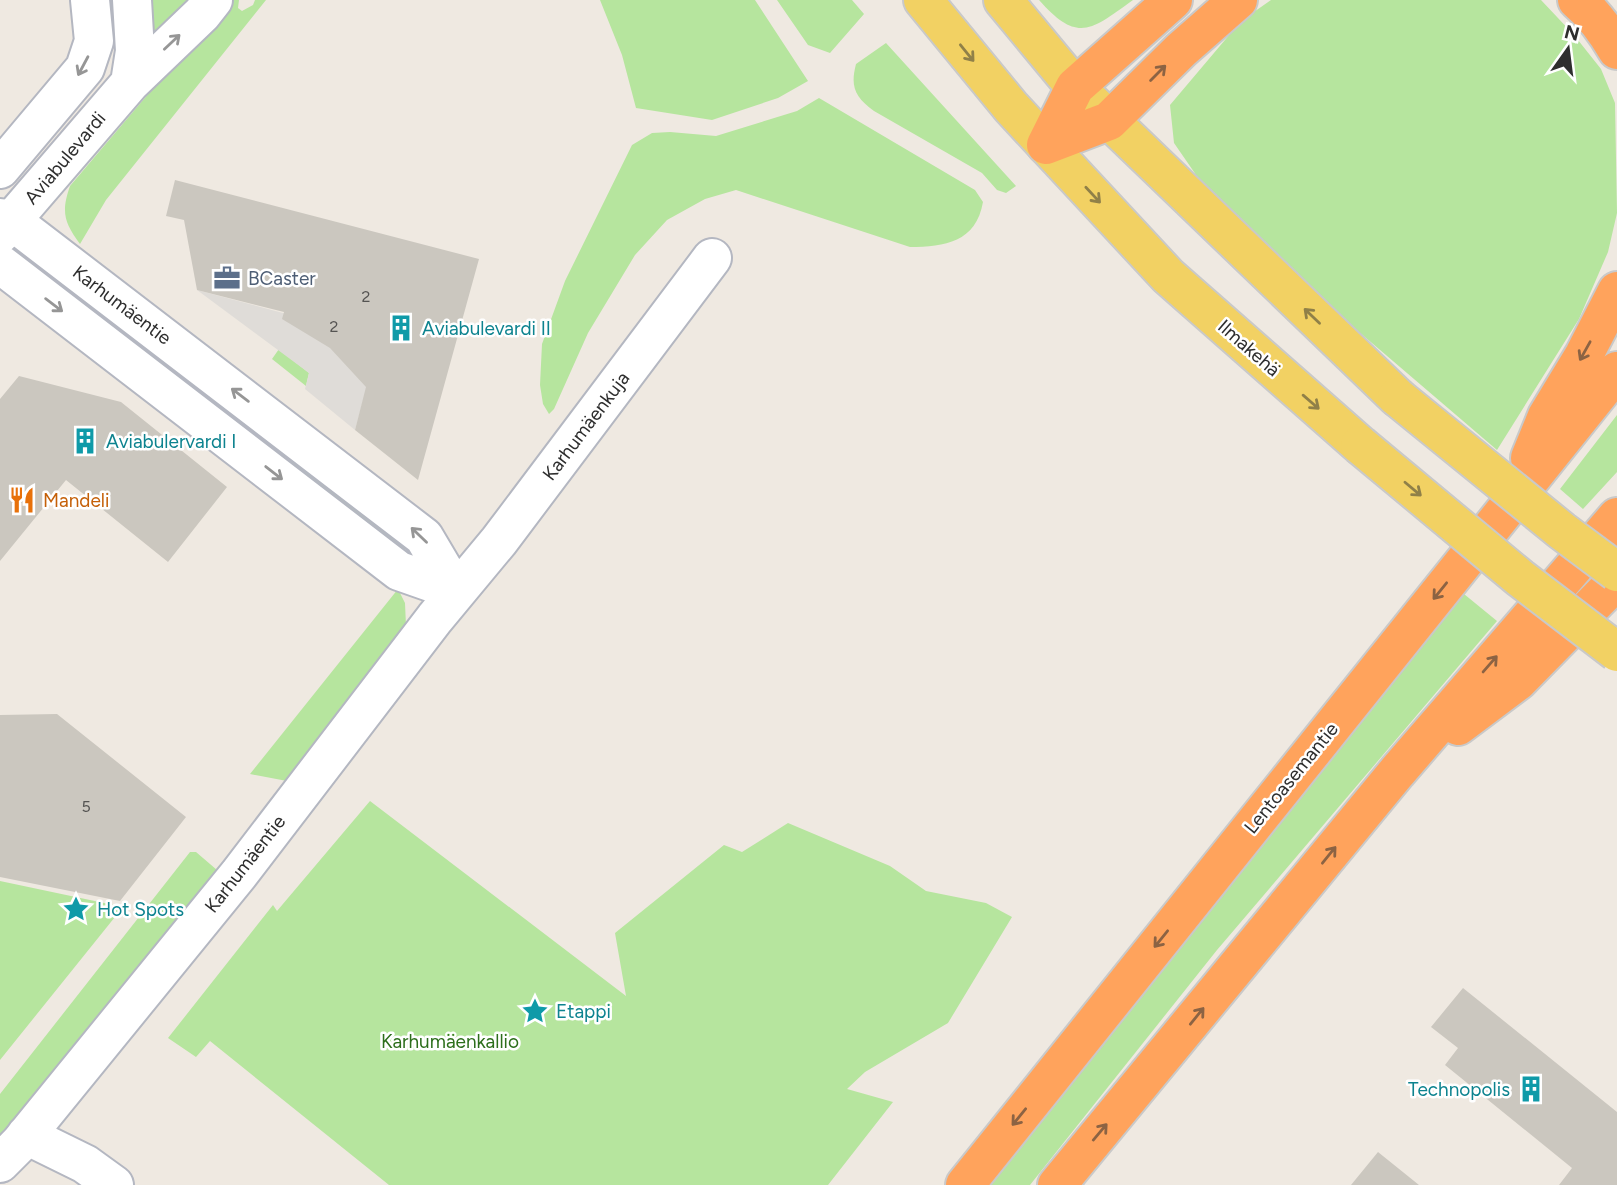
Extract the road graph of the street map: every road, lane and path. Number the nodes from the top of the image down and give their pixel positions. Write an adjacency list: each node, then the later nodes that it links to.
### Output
1 (90, 0): 14 (street, one-way to 14)
2 (132, 0): 10 (street)
3 (213, 0): 10 (street, Aviabulevardi, one-way to 3)
4 (923, 0): 13 (main road, Ilmakehä, one-way to 13)
5 (1003, 0): 11 (main road)
6 (1173, 0): 11 (highway)
7 (1238, 0): 12 (highway, one-way to 7)
8 (1577, 0): 9 (highway)
9 (1617, 50)
10 (130, 83): 15 (street, Aviabulevardi)
11 (1075, 87): 12 (main road); 13 (highway)
12 (1110, 121): 13 (highway); 22 (main road, one-way to 12, bridge)
13 (1046, 145): 25 (main road, Ilmakehä, one-way to 25, bridge)
14 (0, 169)
15 (4, 224): 24 (street, Karhumäentie, one-way to 15)
16 (712, 258): 24 (street, Karhumäenkuja)
17 (0, 264): 24 (street, one-way to 24)
18 (1617, 291): 20 (highway, one-way to 20)
19 (1617, 371): 20 (highway, Lentoasemantie)
20 (1513, 499): 30 (highway, Lentoasemantie, one-way to 30)
21 (1617, 517): 26 (highway, one-way to 21)
22 (1617, 572)
23 (1617, 580): 26 (highway)
24 (456, 591): 27 (street, Karhumäentie)
25 (1617, 652)
26 (1397, 772): 31 (highway, one-way to 26)
27 (15, 1147): 28 (street); 29 (street)
28 (88, 1185)
29 (114, 1185)
30 (965, 1185)
31 (1057, 1185)

